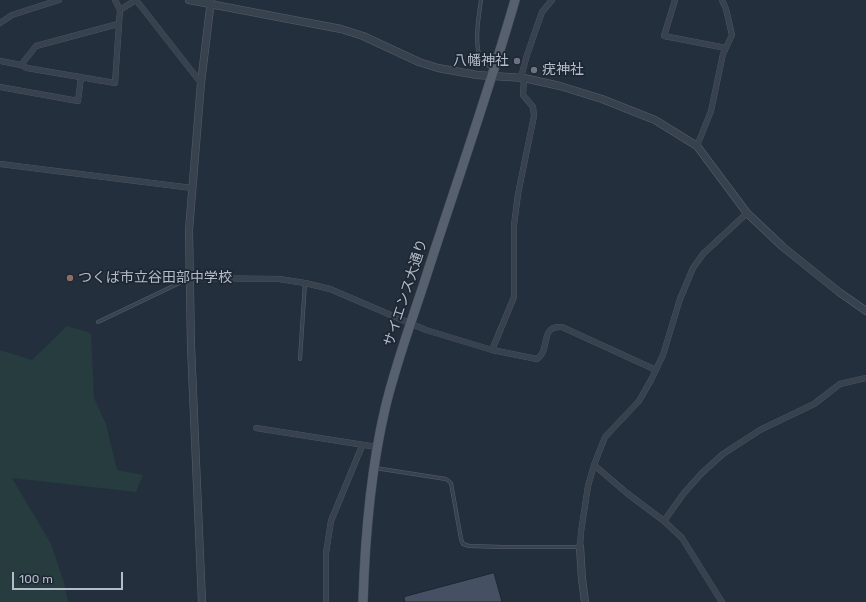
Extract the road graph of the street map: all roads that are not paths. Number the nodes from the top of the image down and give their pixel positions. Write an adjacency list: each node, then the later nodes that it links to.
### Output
1 (59, 0): 11 (street)
2 (115, 0): 10 (street)
3 (189, 0): 9 (street)
4 (481, 0): 16 (lane)
5 (515, 0): 16 (main road, サイエンス大通り)
6 (552, 0): 18 (street)
7 (675, 0): 13 (street)
8 (722, 0): 13 (street)
9 (211, 2): 16 (street); 19 (street)
10 (120, 10): 12 (street); 19 (street)
11 (0, 23)
12 (118, 24): 15 (street); 17 (street)
13 (726, 48): 21 (street)
14 (0, 61): 15 (street)
15 (21, 65): 17 (street)
16 (494, 73): 18 (street); 29 (main road, サイエンス大通り)
17 (81, 77): 20 (street)
18 (523, 77): 21 (street); 30 (street)
19 (201, 83): 23 (street)
20 (0, 87)
21 (697, 146): 24 (street)
22 (0, 164): 23 (street)
23 (192, 188): 25 (street)
24 (747, 213): 27 (street); 32 (street)
25 (190, 278): 26 (street); 28 (lane); 41 (street)
26 (305, 283): 29 (street); 31 (lane)
27 (866, 311)
28 (98, 322)
29 (411, 324): 30 (street); 36 (main road, サイエンス大通り)
30 (492, 350): 32 (street)
31 (300, 359)
32 (656, 370): 37 (street)
33 (866, 378): 39 (street)
34 (256, 428): 35 (street)
35 (362, 446): 36 (street); 42 (street)
36 (377, 447): 38 (main road, サイエンス大通り)
37 (594, 465): 39 (street); 40 (street)
38 (374, 468): 40 (lane); 43 (main road, サイエンス大通り)
39 (664, 521): 45 (street)
40 (580, 547): 44 (street)
41 (202, 602)
42 (326, 602)
43 (363, 602)
44 (585, 602)
45 (722, 602)

